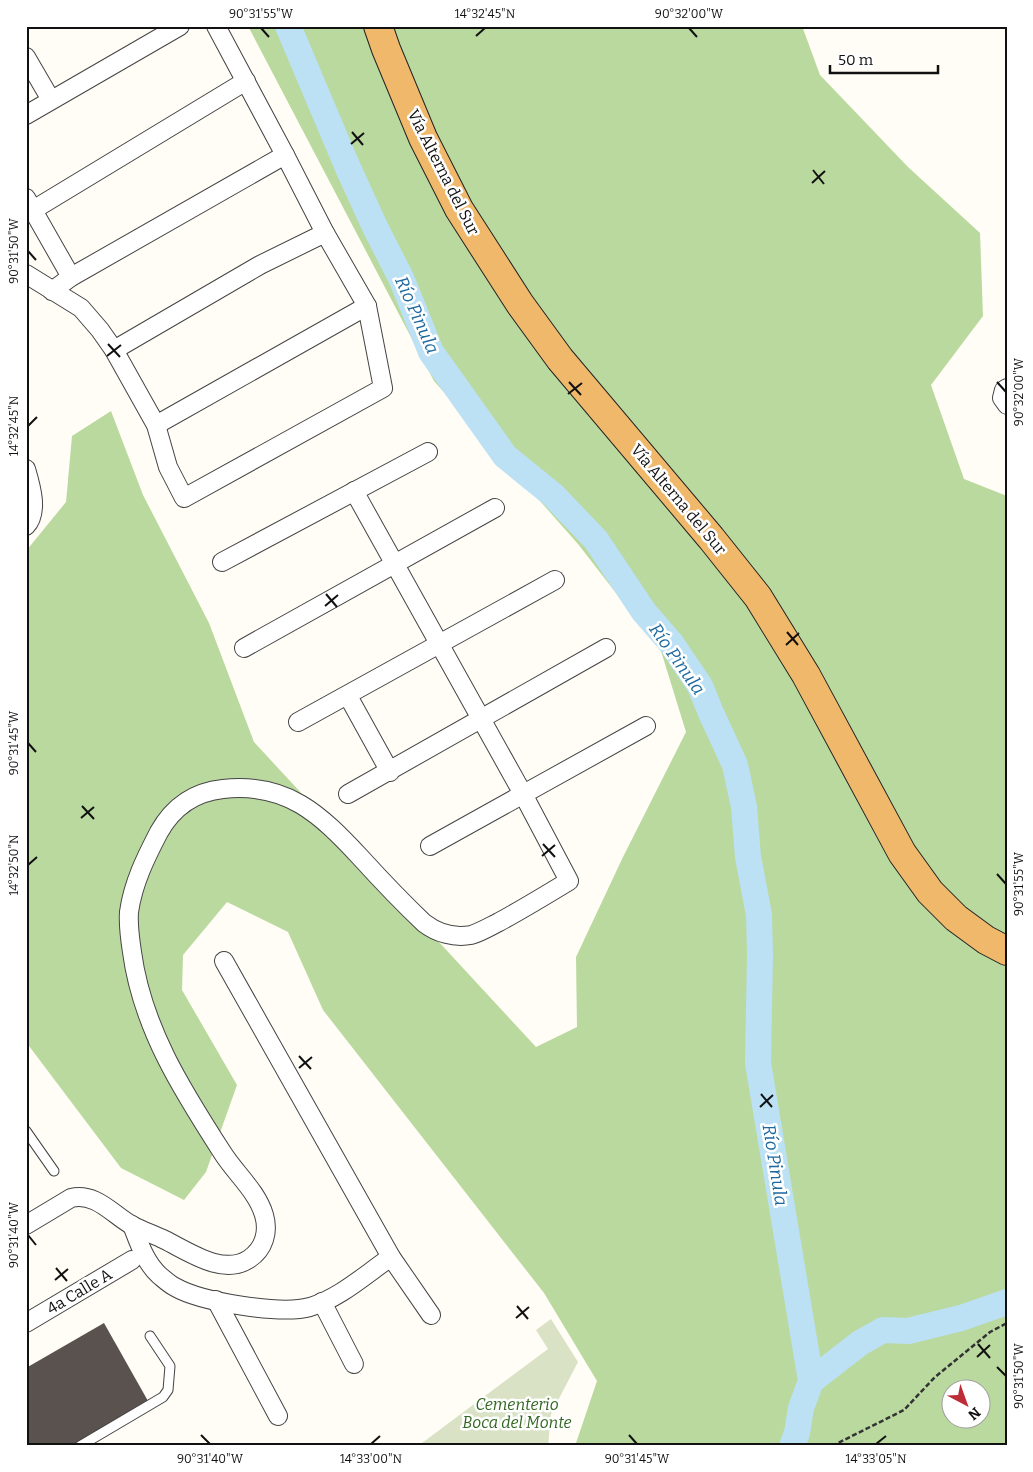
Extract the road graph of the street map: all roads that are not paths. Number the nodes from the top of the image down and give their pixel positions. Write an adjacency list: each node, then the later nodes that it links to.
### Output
1 (180, 26): 7 (street)
2 (216, 26): 6 (street)
3 (378, 26): 40 (highway, Vía Alterna del Sur)
4 (393, 26): 39 (highway, Vía Alterna del Sur)
5 (26, 57): 7 (street)
6 (246, 81): 9 (street); 10 (street)
7 (51, 100): 8 (street)
8 (26, 115)
9 (285, 155): 11 (street); 13 (street)
10 (30, 204): 13 (street)
11 (325, 233): 15 (street); 16 (street)
12 (26, 274): 14 (street)
13 (71, 277): 14 (street)
14 (52, 291): 16 (street)
15 (367, 306): 19 (street); 19 (street)
16 (114, 350): 19 (street)
17 (1007, 388): 18 (street)
18 (1007, 405)
19 (156, 425)
20 (428, 452): 22 (street)
21 (26, 470): 24 (street)
22 (354, 491): 25 (street); 26 (street)
23 (496, 508): 26 (street)
24 (26, 526)
25 (222, 562)
26 (395, 564): 28 (street); 29 (street)
27 (555, 580): 28 (street)
28 (439, 644): 31 (street); 32 (street)
29 (244, 648)
30 (606, 648): 32 (street)
31 (348, 696): 33 (street); 35 (street)
32 (481, 719): 35 (street); 37 (street)
33 (298, 722)
34 (646, 726): 37 (street)
35 (390, 772): 36 (street)
36 (348, 794)
37 (523, 794): 38 (street); 45 (street)
38 (430, 846)
39 (1007, 931)
40 (1007, 950)
41 (224, 961): 46 (street)
42 (26, 1131): 43 (lane)
43 (54, 1171)
44 (26, 1225): 45 (street)
45 (132, 1225): 48 (street)
46 (391, 1257): 49 (street); 50 (street)
47 (132, 1260): 51 (street, 4a Calle A)
48 (216, 1300): 49 (street); 54 (street)
49 (322, 1302): 53 (street)
50 (431, 1315)
51 (26, 1323)
52 (150, 1336): 55 (lane)
53 (354, 1364)
54 (278, 1416)
55 (80, 1446)

